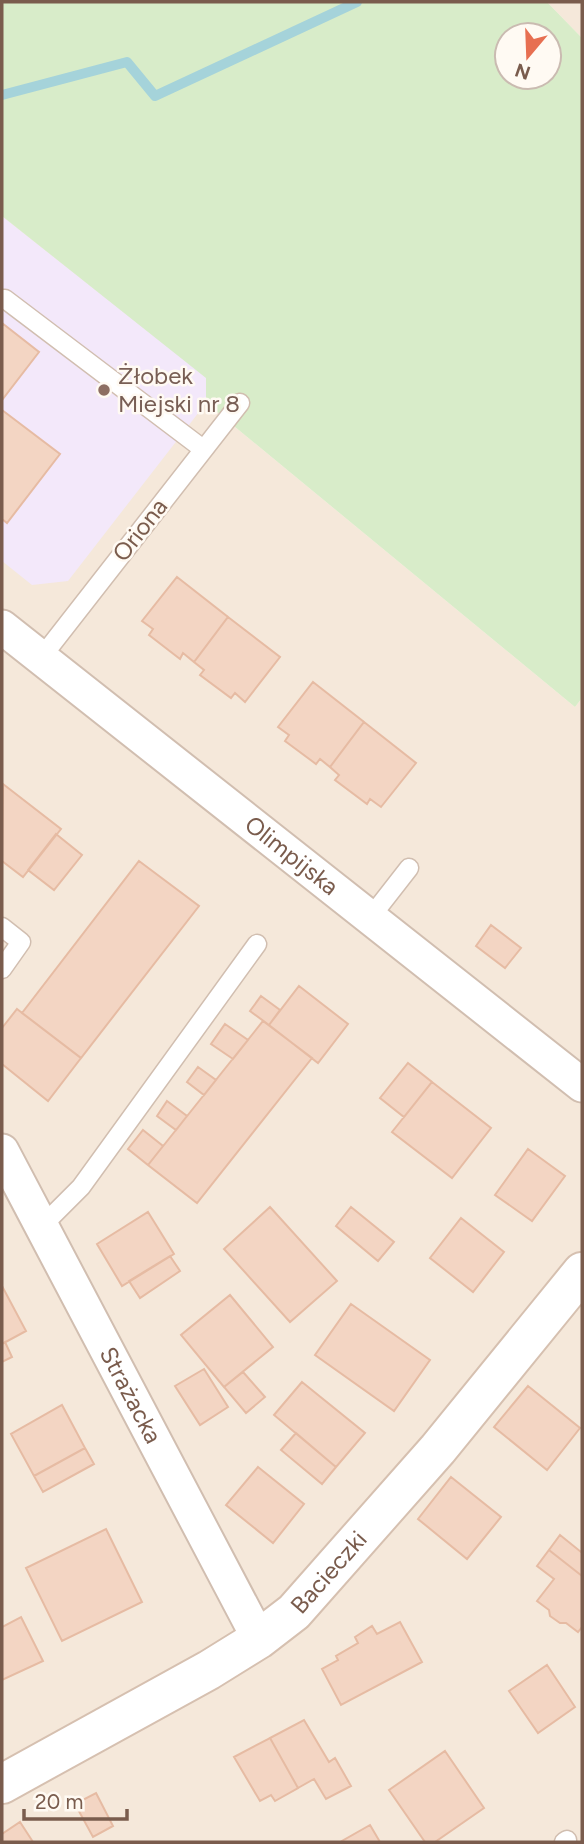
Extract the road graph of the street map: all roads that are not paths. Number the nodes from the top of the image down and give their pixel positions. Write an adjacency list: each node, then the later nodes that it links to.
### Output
1 (5, 299): 3 (lane)
2 (240, 403): 3 (lane, Oriona)
3 (203, 449): 5 (lane, Oriona)
4 (2, 627): 5 (street, Olimpijska)
5 (41, 658): 7 (street, Olimpijska)
6 (409, 868): 7 (lane)
7 (370, 918): 11 (street, Olimpijska)
8 (2, 927): 10 (lane)
9 (257, 944): 13 (lane)
10 (2, 969)
11 (582, 1085)
12 (2, 1151): 13 (street, Strażacka)
13 (41, 1227): 15 (street, Strażacka)
14 (582, 1272): 15 (street, Bacieczki)
15 (259, 1639): 16 (street, Bacieczki)
16 (2, 1783)

